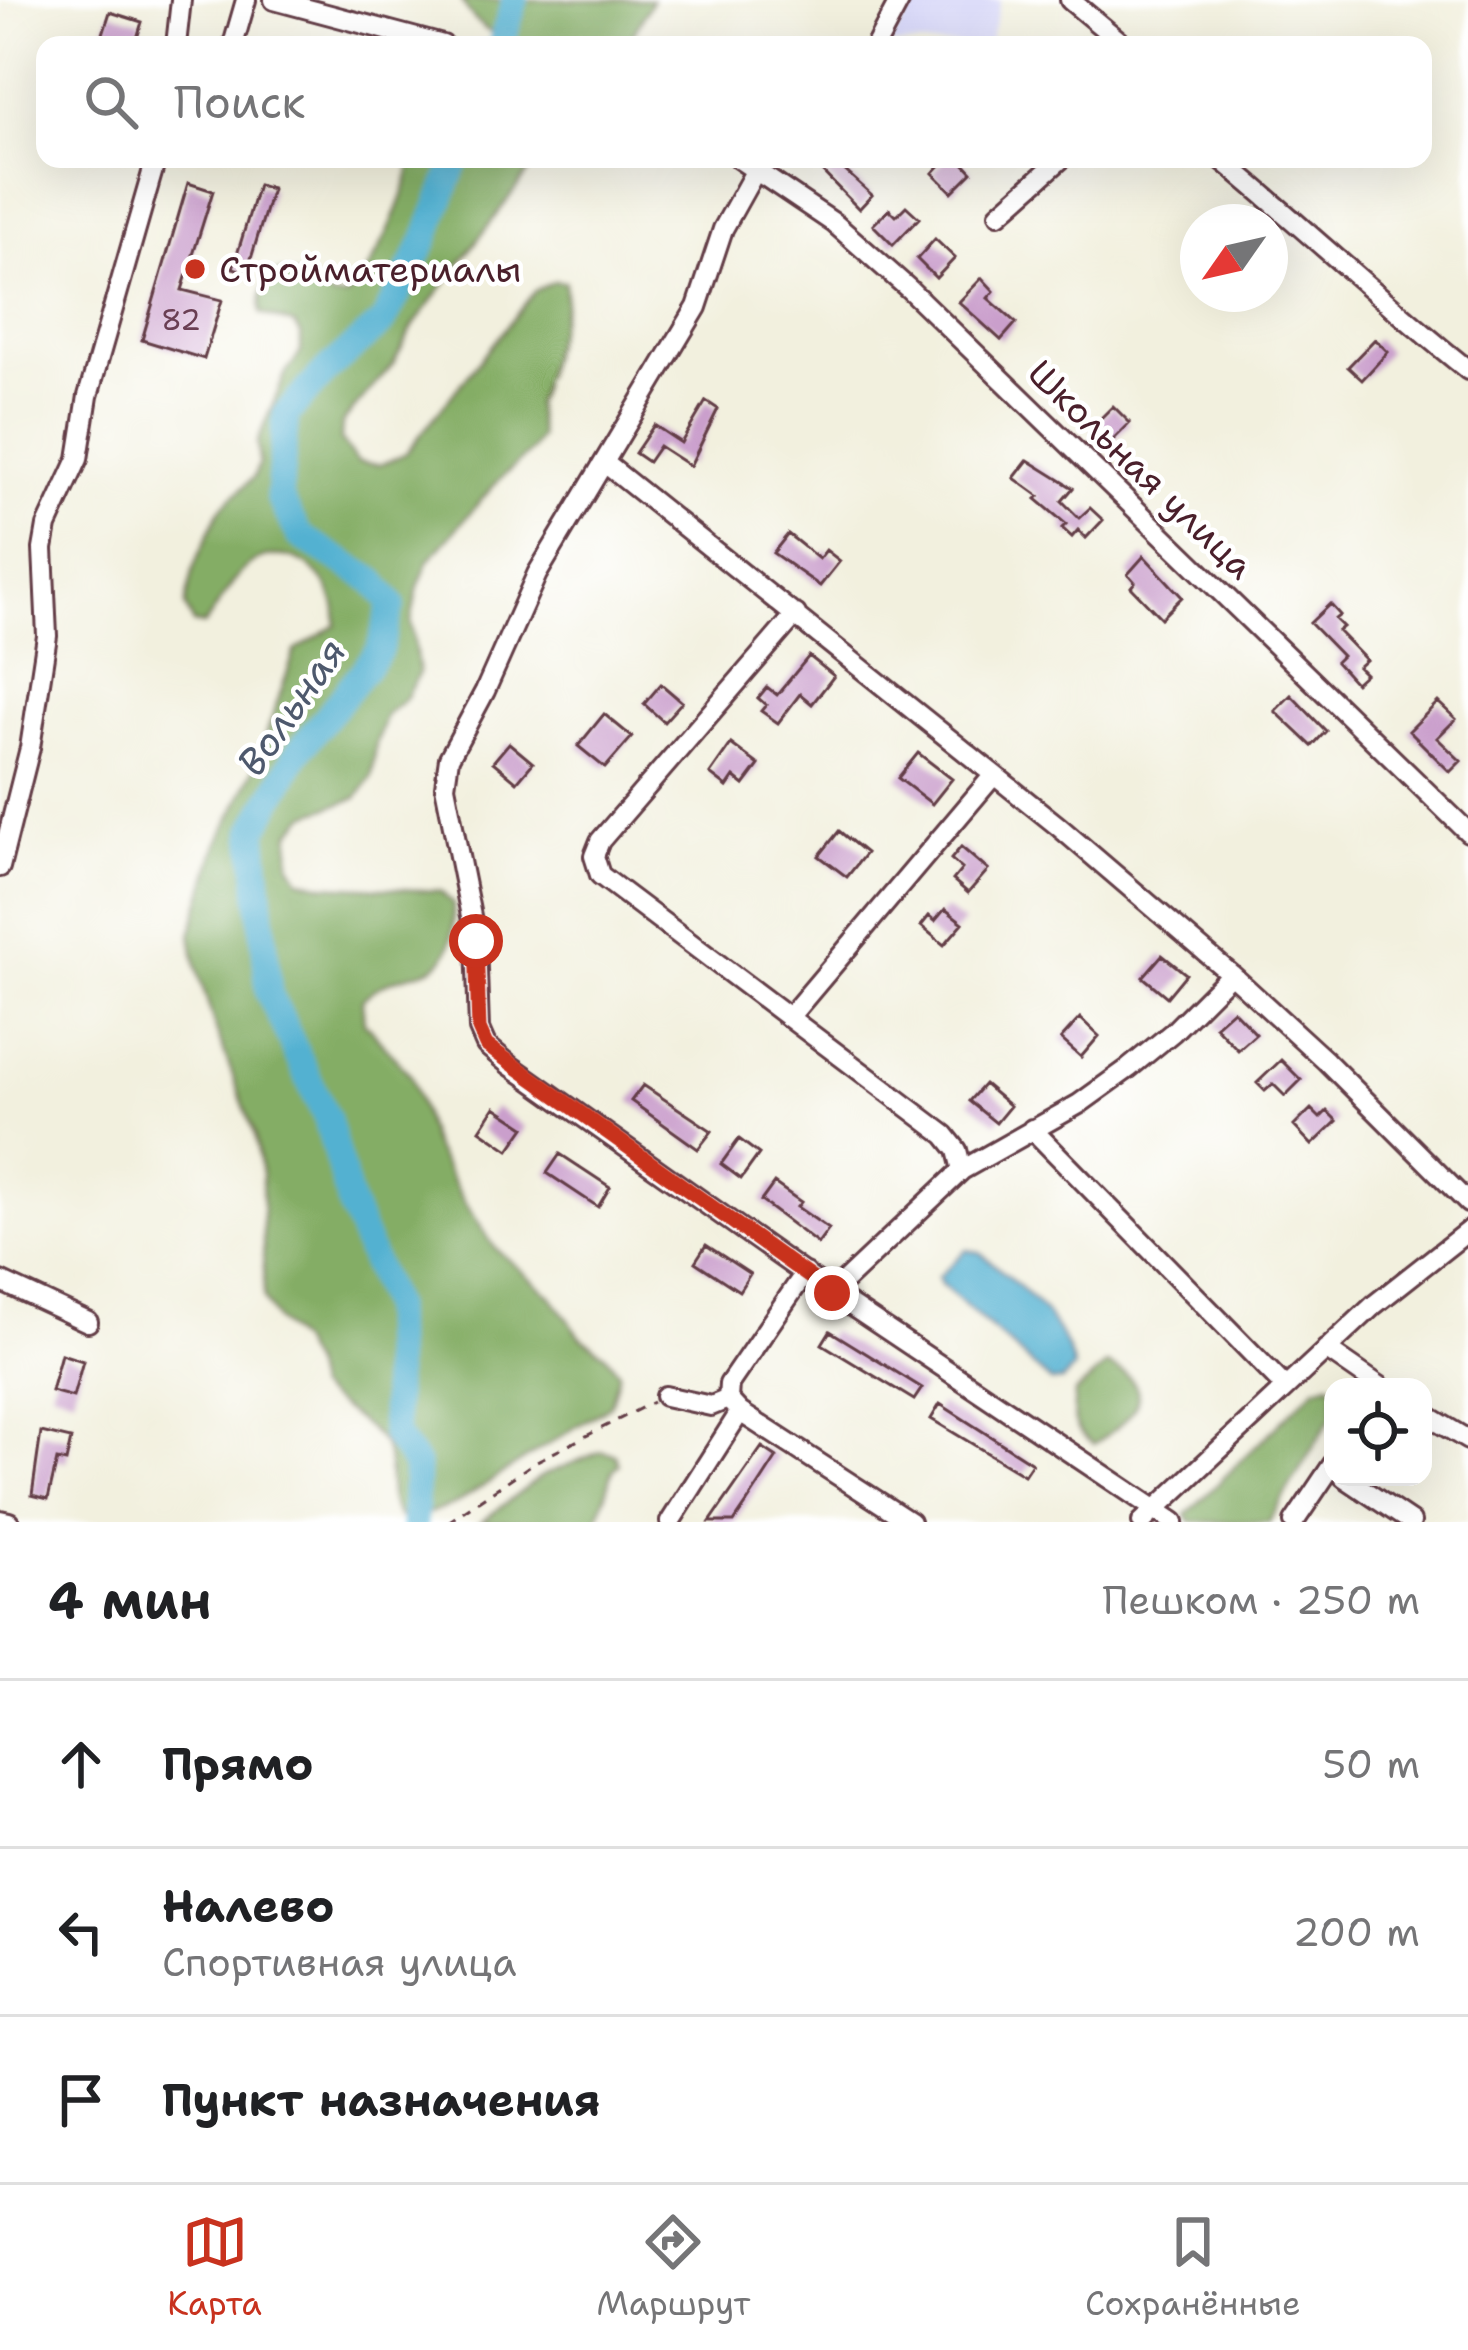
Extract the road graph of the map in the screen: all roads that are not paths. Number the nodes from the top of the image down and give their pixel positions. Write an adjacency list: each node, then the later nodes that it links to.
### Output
1 (181, 0): 7 (street)
2 (246, 0): 8 (street)
3 (274, 0): 6 (street)
4 (900, 0): 10 (street)
5 (1070, 0): 11 (street)
6 (346, 9): 9 (street)
7 (177, 36)
8 (236, 36)
9 (419, 36)
10 (881, 36)
11 (1113, 36)
12 (153, 168): 23 (street)
13 (749, 168): 19 (street)
14 (760, 168): 22 (street, Школьная улица)
15 (1051, 168): 17 (street)
16 (1232, 168): 18 (street)
17 (999, 214)
18 (1468, 370)
19 (606, 464): 20 (street); 30 (street)
20 (796, 614): 21 (street); 25 (street)
21 (993, 776): 24 (street); 25 (street)
22 (1468, 832)
23 (0, 867)
24 (1231, 974): 26 (street); 28 (street)
25 (790, 1016): 27 (street)
26 (1032, 1129): 27 (street); 36 (street)
27 (962, 1170): 32 (street)
28 (1468, 1203)
29 (1468, 1232): 34 (street)
30 (805, 1273): 32 (street); 38 (street)
31 (0, 1281): 33 (street)
32 (832, 1293): 43 (street)
33 (88, 1322)
34 (1327, 1349): 35 (street); 36 (street)
35 (1369, 1378)
36 (1285, 1387): 43 (street)
37 (665, 1396): 38 (street)
38 (734, 1405): 44 (street); 47 (street)
39 (1432, 1418): 40 (street)
40 (1468, 1440)
41 (1324, 1484): 49 (street)
42 (1359, 1486): 50 (street)
43 (1148, 1515): 48 (street)
44 (896, 1518)
45 (0, 1520): 46 (street)
46 (9, 1522)
47 (670, 1522)
48 (1174, 1522)
49 (1294, 1522)
50 (1412, 1522)

